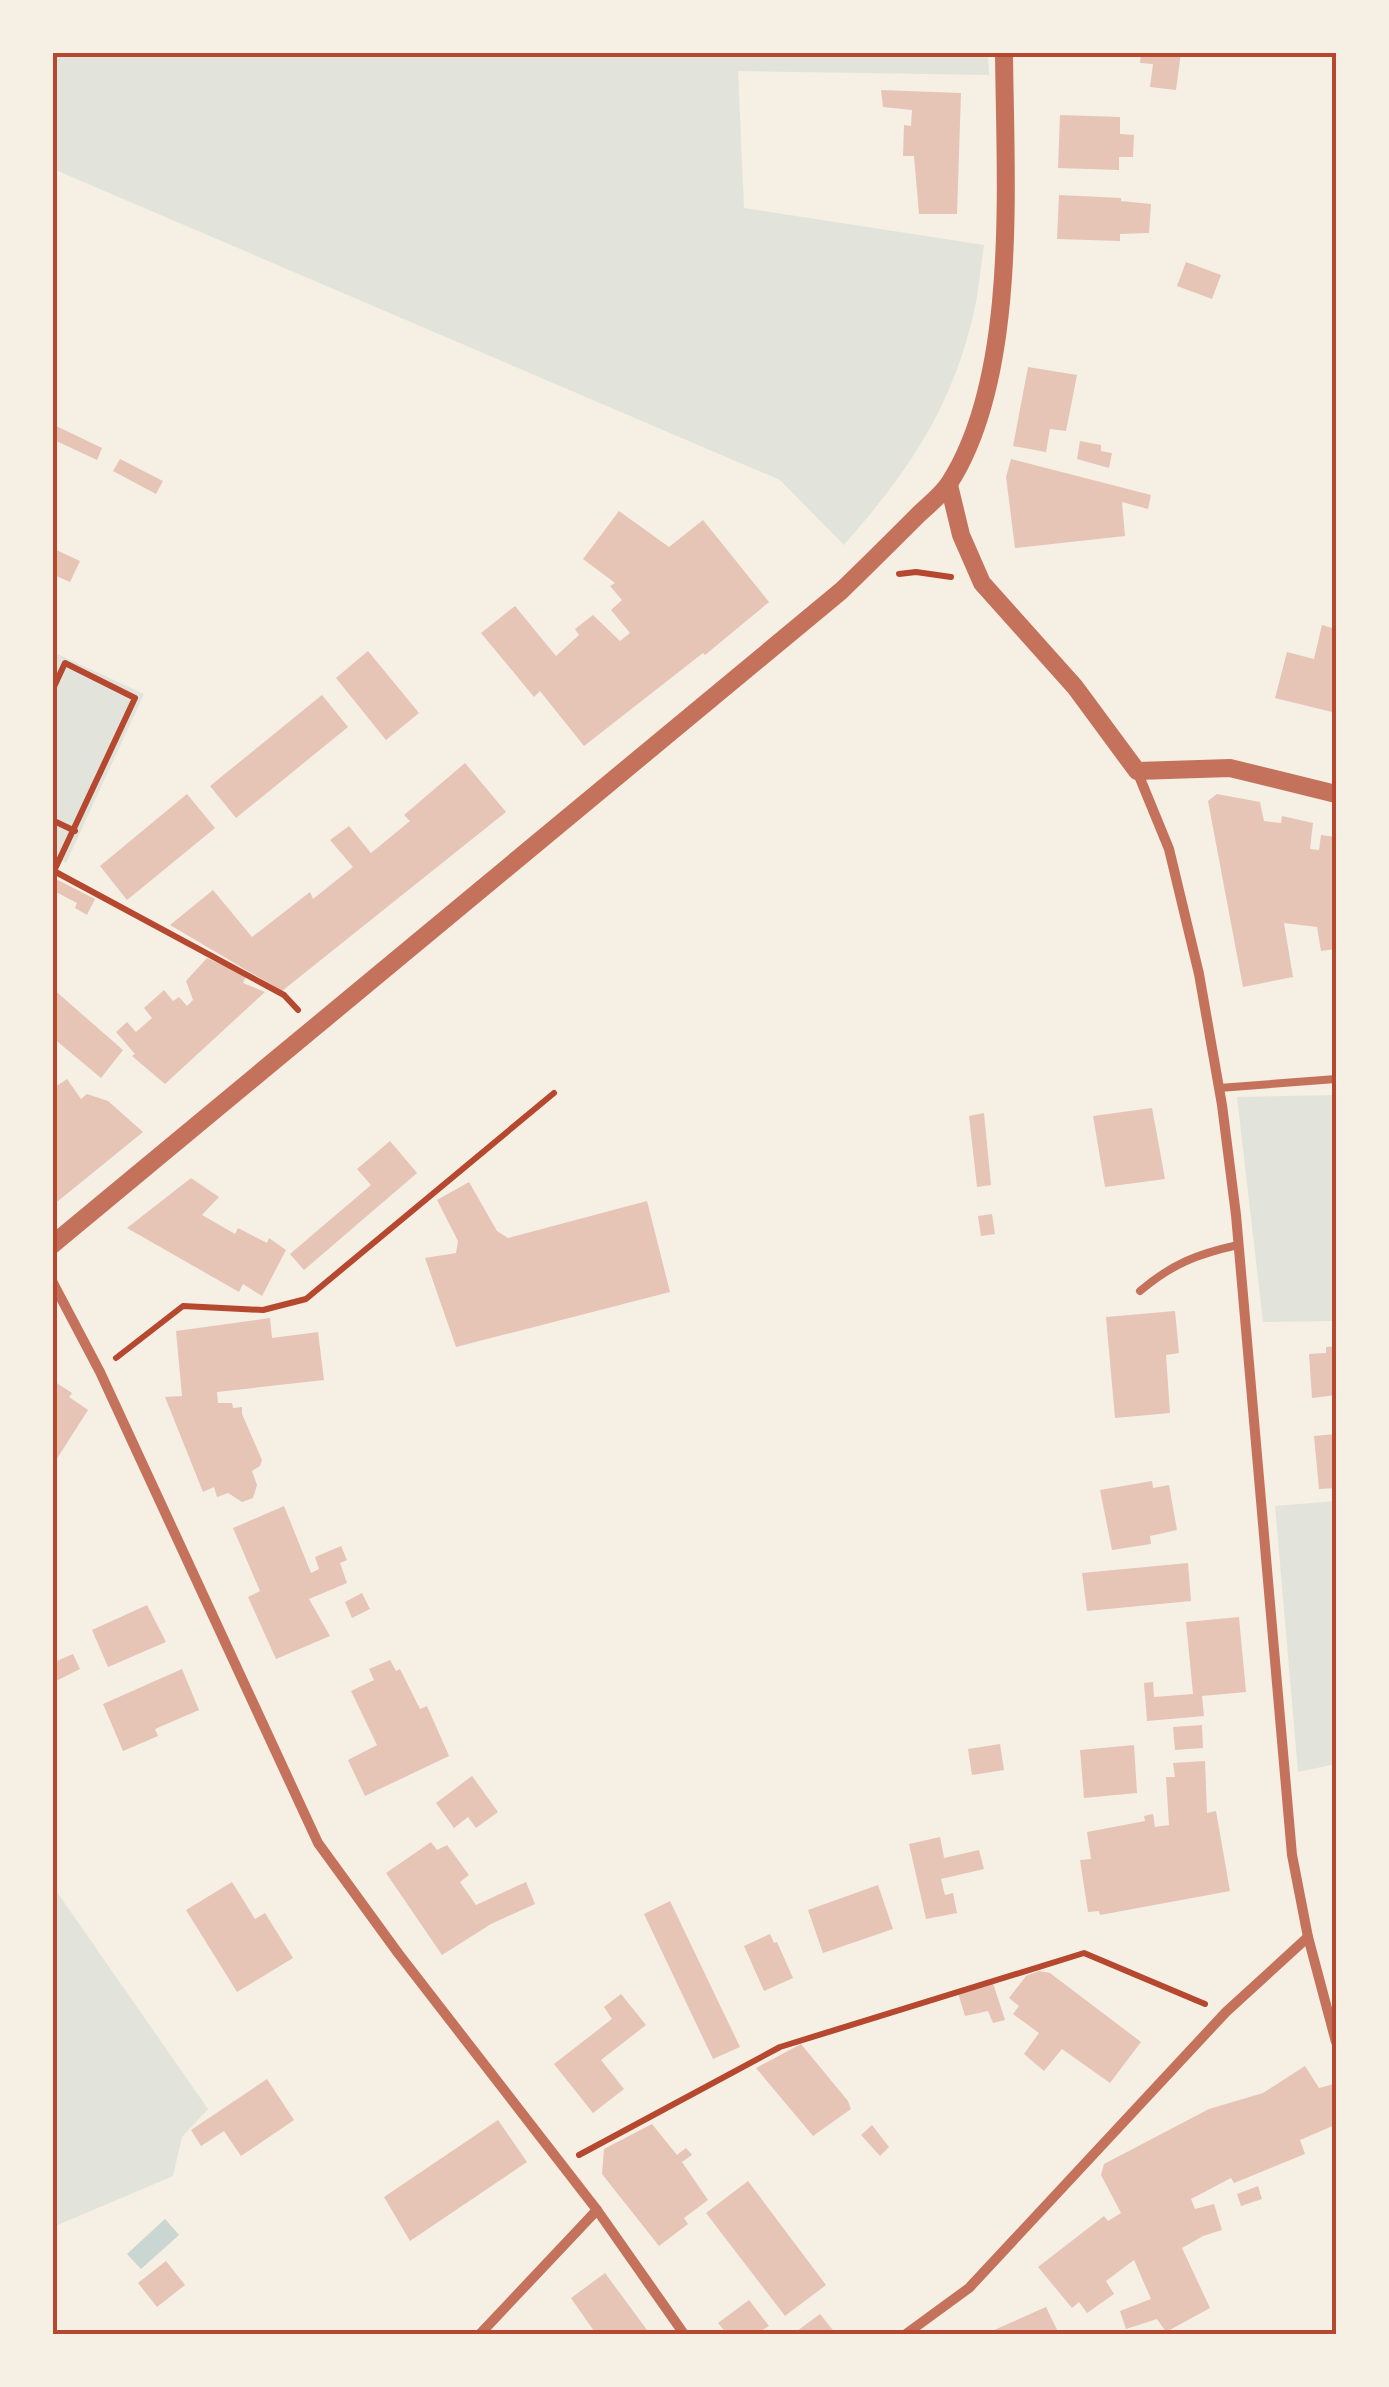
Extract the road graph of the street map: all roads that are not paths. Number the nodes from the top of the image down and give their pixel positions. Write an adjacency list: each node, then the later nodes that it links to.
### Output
1 (1004, 52): 2 (street)
2 (949, 485): 3 (street); 8 (street)
3 (1136, 771): 4 (street); 6 (street)
4 (1336, 794)
5 (1336, 1079): 6 (lane)
6 (1220, 1088): 7 (street)
7 (1238, 1244): 10 (lane); 11 (street)
8 (52, 1245)
9 (52, 1280): 13 (street)
10 (1140, 1290)
11 (1308, 1937): 12 (street); 16 (street)
12 (1336, 2042)
13 (596, 2210): 14 (street); 15 (street)
14 (480, 2334)
15 (684, 2334)
16 (906, 2334)

